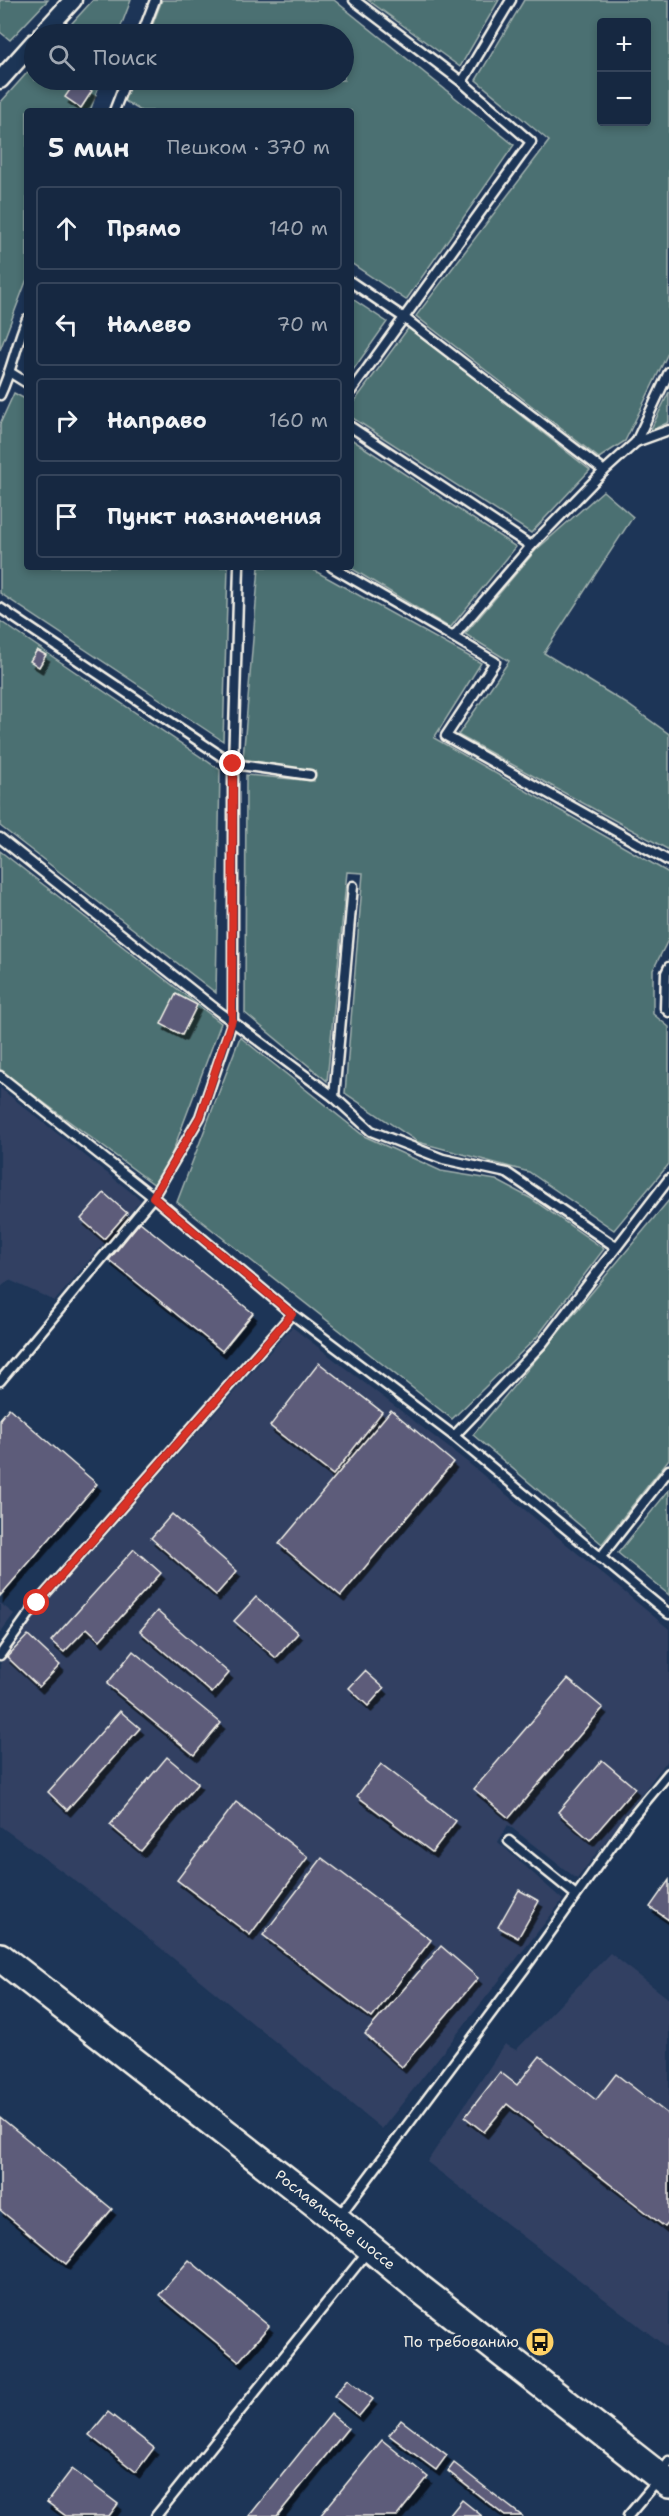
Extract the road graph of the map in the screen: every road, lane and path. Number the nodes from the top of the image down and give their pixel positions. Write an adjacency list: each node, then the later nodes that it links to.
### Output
1 (73, 0): 5 (street)
2 (155, 0): 6 (lane)
3 (354, 0): 9 (lane)
4 (511, 0): 9 (lane)
5 (51, 24)
6 (146, 24)
7 (24, 53): 8 (street)
8 (0, 80)
9 (462, 82): 13 (lane)
10 (122, 90): 11 (lane)
11 (115, 108)
12 (354, 284): 13 (lane)
13 (403, 316): 18 (lane); 23 (lane)
14 (24, 326): 15 (lane)
15 (10, 372): 17 (lane); 19 (lane)
16 (669, 372): 22 (lane)
17 (24, 382)
18 (354, 387)
19 (0, 395)
20 (354, 429): 24 (lane)
21 (669, 430): 22 (lane)
22 (636, 442): 23 (lane)
23 (604, 471): 24 (lane)
24 (531, 546): 28 (lane)
25 (239, 570): 29 (lane)
26 (337, 570): 28 (lane)
27 (0, 608): 29 (lane)
28 (453, 637): 32 (lane)
29 (233, 764): 30 (lane); 36 (lane)
30 (310, 775)
31 (0, 838): 36 (lane)
32 (669, 861)
33 (353, 886): 38 (lane)
34 (669, 967): 35 (lane)
35 (669, 1012)
36 (232, 1020): 38 (lane); 40 (lane)
37 (0, 1076): 40 (lane)
38 (334, 1096): 41 (lane)
39 (669, 1179): 41 (lane)
40 (153, 1197): 42 (lane); 43 (lane)
41 (616, 1247): 44 (lane)
42 (292, 1314): 44 (lane); 48 (lane)
43 (0, 1381)
44 (454, 1436): 46 (lane)
45 (669, 1470): 46 (lane)
46 (600, 1558): 47 (lane)
47 (669, 1614)
48 (0, 1655)
49 (669, 1773): 51 (lane)
50 (509, 1841): 51 (lane)
51 (576, 1895): 53 (lane)
52 (0, 1957): 53 (main road, Рославльское шоссе)
53 (337, 2220): 54 (main road, Рославльское шоссе)
54 (371, 2247): 55 (main road, Рославльское шоссе); 56 (lane)
55 (666, 2474): 57 (lane)
56 (156, 2516)
57 (628, 2516)

